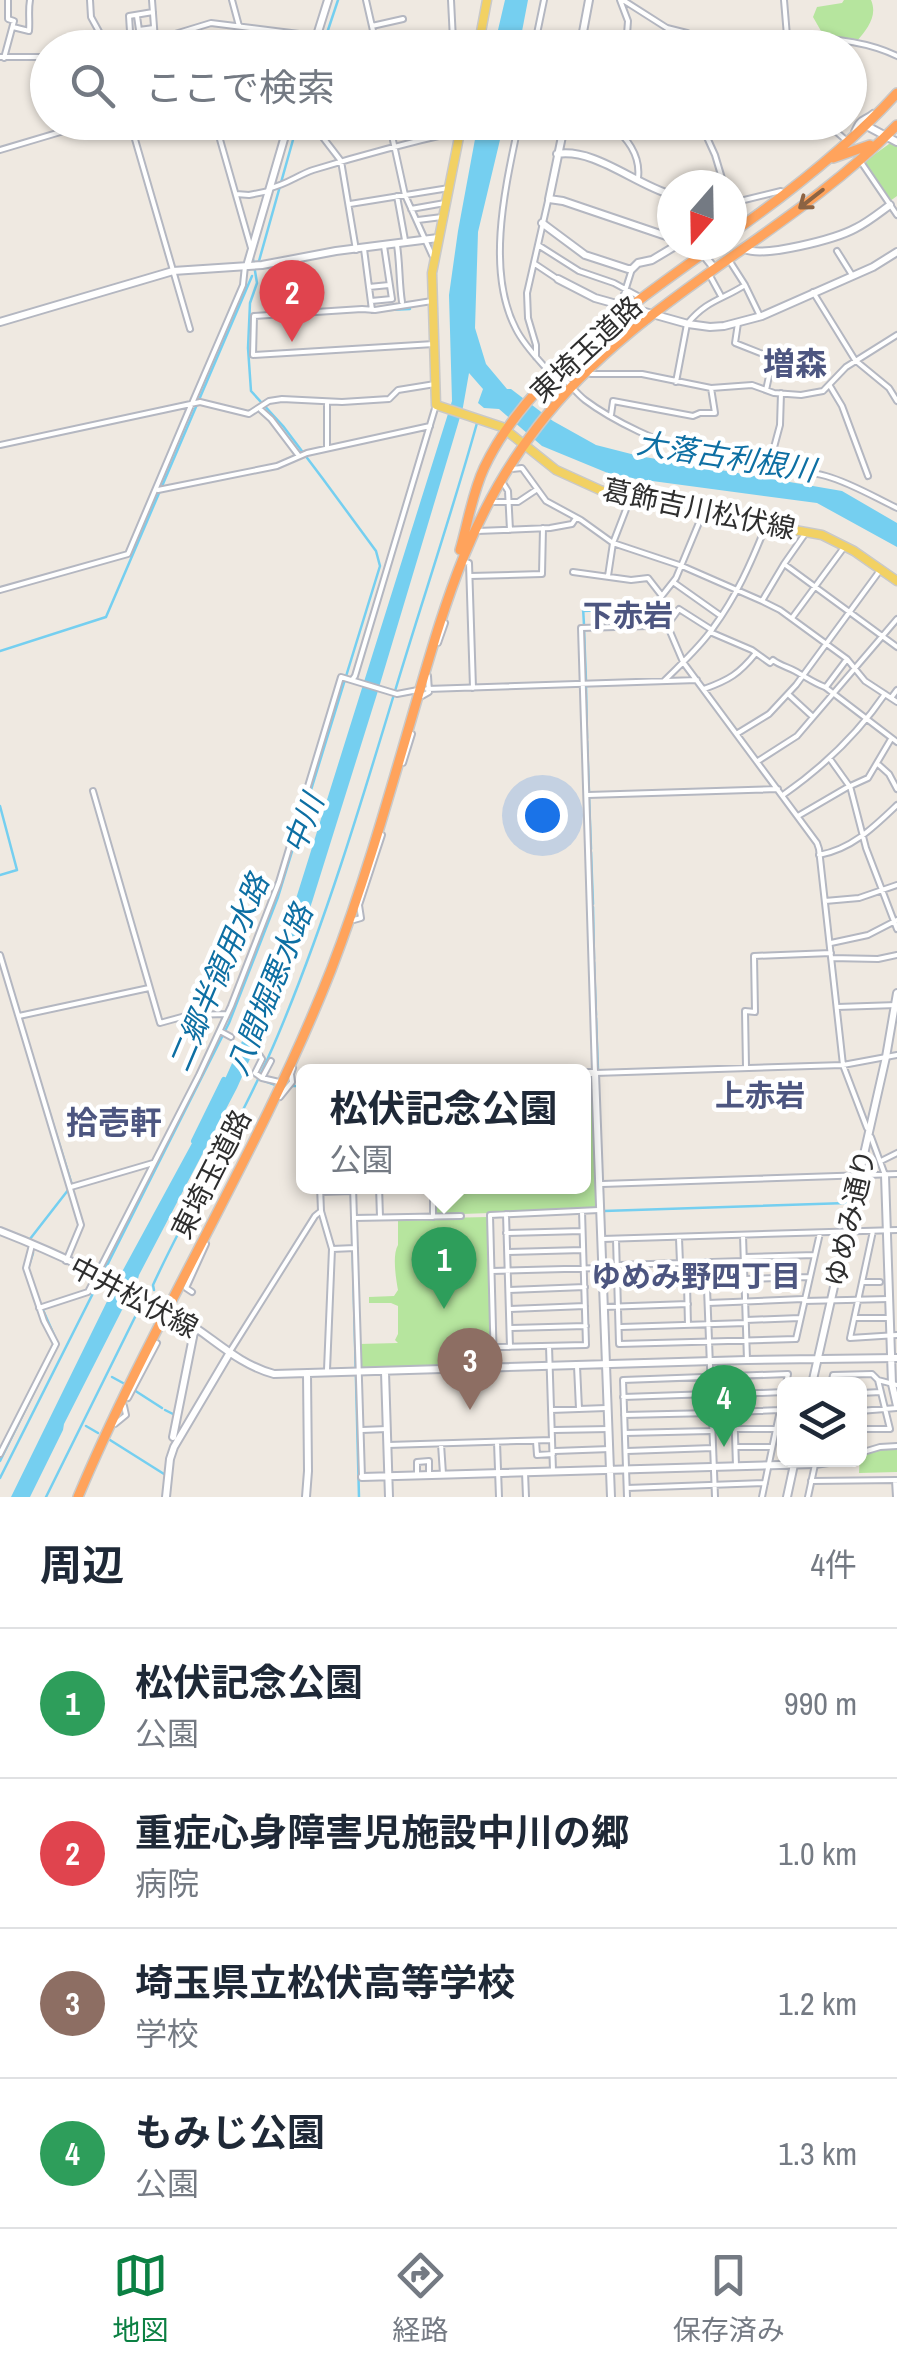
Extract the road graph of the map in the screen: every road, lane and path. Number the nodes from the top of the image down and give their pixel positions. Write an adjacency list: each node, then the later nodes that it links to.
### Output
1 (8, 0): 17 (street)
2 (30, 0): 17 (street)
3 (90, 0): 21 (street)
4 (152, 0): 14 (street)
5 (232, 0): 18 (street)
6 (328, 0): 25 (street)
7 (366, 0): 19 (street)
8 (451, 0): 27 (street)
9 (487, 0): 28 (main road)
10 (544, 0): 29 (street)
11 (589, 0): 30 (street)
12 (621, 0): 31 (street); 32 (street)
13 (784, 0): 33 (street)
14 (152, 12): 15 (street); 20 (street)
15 (137, 14): 20 (street); 22 (street)
16 (403, 18): 19 (street)
17 (13, 26): 37 (street)
18 (239, 26): 23 (street); 24 (street)
19 (372, 26): 26 (street)
20 (154, 28)
21 (98, 30)
22 (129, 30)
23 (189, 30)
24 (267, 30)
25 (318, 30)
26 (373, 30)
27 (453, 30)
28 (481, 30)
29 (538, 30)
30 (584, 30)
31 (627, 30)
32 (677, 30)
33 (786, 30)
34 (867, 46): 35 (street)
35 (897, 56)
36 (30, 57): 37 (street)
37 (2, 58)
38 (897, 90): 39 (street); 40 (highway)
39 (867, 116)
40 (867, 123)
41 (897, 125): 43 (highway, 東埼玉道路)
42 (867, 128): 43 (street)
43 (886, 137): 57 (street); 63 (highway); 90 (highway, 東埼玉道路, one-way to 90)
44 (34, 140): 59 (street)
45 (135, 140): 104 (street)
46 (220, 140): 70 (street)
47 (284, 140): 66 (street)
48 (324, 140): 61 (street)
49 (392, 140): 58 (street)
50 (423, 140): 58 (street)
51 (458, 140): 67 (main road)
52 (516, 140): 129 (street)
53 (560, 140): 60 (street)
54 (627, 140): 65 (street)
55 (707, 140): 64 (street)
56 (846, 140): 63 (highway)
57 (897, 142)
58 (394, 148): 61 (street); 71 (street)
59 (0, 150)
60 (557, 154): 65 (street); 73 (street)
61 (341, 162): 66 (street); 77 (street)
62 (861, 162): 75 (street)
63 (815, 169): 69 (highway)
64 (718, 170)
65 (636, 181): 68 (street)
66 (274, 188): 70 (street); 91 (street)
67 (448, 188): 71 (street); 76 (main road)
68 (657, 190)
69 (785, 193): 74 (street); 82 (highway)
70 (236, 194): 91 (street)
71 (405, 195): 72 (street); 78 (street)
72 (397, 196): 77 (street); 87 (street)
73 (549, 199): 83 (street); 84 (street)
74 (747, 200)
75 (894, 202): 79 (street); 93 (street)
76 (445, 203): 78 (street); 80 (main road)
77 (350, 204): 92 (street)
78 (411, 209): 81 (street)
79 (897, 215)
80 (442, 217): 81 (street); 85 (main road)
81 (418, 220): 86 (street)
82 (747, 222)
83 (542, 223): 88 (street); 103 (street)
84 (657, 233)
85 (438, 238): 86 (street); 96 (main road)
86 (426, 240): 87 (street); 96 (street)
87 (401, 244): 89 (street); 107 (street)
88 (538, 245): 101 (street); 112 (street)
89 (384, 246): 92 (street); 109 (street)
90 (747, 247)
91 (252, 250): 102 (street)
92 (360, 250): 102 (street); 111 (street)
93 (747, 250)
94 (838, 251): 106 (street)
95 (897, 252): 106 (street)
96 (434, 256): 116 (main road)
97 (657, 257): 103 (street)
98 (694, 260): 119 (highway, 東埼玉道路)
99 (706, 260): 105 (street)
100 (730, 260): 105 (highway, 東埼玉道路); 110 (street)
101 (535, 264): 108 (street); 129 (street)
102 (251, 266): 104 (street); 142 (street)
103 (632, 269): 112 (street)
104 (174, 271): 123 (street); 126 (street)
105 (712, 272): 115 (street); 121 (highway, 東埼玉道路)
106 (852, 275): 113 (street)
107 (398, 278): 109 (street); 118 (street)
108 (558, 279): 119 (street)
109 (390, 282): 111 (street); 117 (street)
110 (745, 285): 115 (street); 122 (street)
111 (370, 287): 117 (street)
112 (626, 290): 114 (street); 119 (street)
113 (813, 292): 122 (street); 130 (street)
114 (638, 296)
115 (721, 297): 125 (street)
116 (432, 301): 120 (street); 128 (main road)
117 (371, 302): 120 (street)
118 (402, 302)
119 (623, 308): 121 (street); 131 (highway, 東埼玉道路)
120 (372, 310): 128 (street)
121 (654, 315): 125 (street); 136 (highway, 東埼玉道路)
122 (760, 316): 124 (street)
123 (0, 322)
124 (738, 323): 125 (street); 138 (street)
125 (687, 324): 133 (street)
126 (190, 329)
127 (897, 335): 130 (street)
128 (434, 344): 134 (main road)
129 (536, 357): 131 (street)
130 (855, 360): 135 (street); 140 (street)
131 (554, 374): 136 (street); 147 (highway, 東埼玉道路)
132 (590, 374): 133 (street)
133 (676, 382): 137 (street)
134 (434, 384): 141 (street); 144 (main road)
135 (830, 386): 139 (street); 153 (street)
136 (570, 388): 145 (street); 148 (highway, 東埼玉道路)
137 (711, 388): 138 (street); 145 (street)
138 (766, 390): 139 (street)
139 (781, 393): 152 (street)
140 (897, 401)
141 (327, 402): 143 (street); 150 (street)
142 (195, 403): 143 (street); 149 (street); 156 (street)
143 (261, 407): 151 (street)
144 (439, 407): 146 (street); 147 (main road, 葛飾吉川松伏線)
145 (611, 415): 152 (street)
146 (430, 426): 150 (street); 201 (street)
147 (508, 429): 148 (main road, 葛飾吉川松伏線); 192 (highway, 東埼玉道路)
148 (525, 443): 157 (highway, 東埼玉道路); 158 (main road, 葛飾吉川松伏線)
149 (0, 445)
150 (327, 448): 151 (street)
151 (299, 456): 156 (street)
152 (768, 466): 160 (street)
153 (868, 476)
154 (503, 482): 155 (street); 157 (street); 159 (street)
155 (536, 490): 159 (street); 162 (street)
156 (154, 491): 180 (street)
157 (494, 497): 159 (street); 166 (street); 192 (highway, 東埼玉道路)
158 (630, 500): 161 (main road, 葛飾吉川松伏線); 168 (street)
159 (508, 502): 165 (street)
160 (897, 508)
161 (704, 513): 163 (main road, 葛飾吉川松伏線); 172 (street)
162 (576, 518): 164 (street); 168 (street)
163 (767, 524): 167 (main road, 葛飾吉川松伏線); 181 (street)
164 (543, 528): 165 (street); 175 (street)
165 (510, 530): 166 (street)
166 (477, 531): 170 (street)
167 (807, 532): 169 (main road, 葛飾吉川松伏線); 171 (street)
168 (614, 543): 172 (street); 176 (street)
169 (845, 546): 173 (main road, 葛飾吉川松伏線); 179 (street)
170 (465, 562): 175 (street); 207 (street)
171 (784, 564): 179 (street); 183 (street)
172 (682, 566): 178 (street); 181 (street)
173 (881, 569): 177 (main road, 葛飾吉川松伏線); 185 (street)
174 (573, 572): 176 (street)
175 (470, 576): 206 (street)
176 (608, 576): 182 (street)
177 (897, 581)
178 (672, 582): 182 (street); 186 (street)
179 (815, 587): 185 (street); 187 (street)
180 (0, 590)
181 (737, 591): 183 (street); 186 (street)
182 (662, 596): 184 (street)
183 (762, 600): 187 (street)
184 (658, 602): 189 (street); 190 (street)
185 (849, 612): 193 (street); 194 (street)
186 (721, 616): 191 (street)
187 (791, 619): 194 (street)
188 (897, 620): 193 (street)
189 (667, 622): 190 (street); 191 (street); 198 (street)
190 (638, 626): 204 (street)
191 (711, 631): 196 (street); 198 (street)
192 (436, 634): 207 (highway, 東埼玉道路)
193 (884, 637): 195 (street); 199 (street)
194 (824, 644): 197 (street); 200 (street)
195 (897, 647)
196 (756, 653): 200 (street); 208 (street)
197 (848, 659): 199 (street); 205 (street)
198 (683, 662): 202 (street); 203 (street)
199 (854, 667): 210 (street); 212 (street)
200 (802, 676): 205 (street); 211 (street)
201 (352, 680): 207 (street); 245 (street)
202 (697, 680): 203 (street); 208 (street)
203 (664, 681): 204 (street)
204 (583, 684): 206 (street); 225 (street)
205 (826, 687): 210 (street)
206 (473, 688): 207 (street)
207 (425, 689): 258 (highway, 東埼玉道路)
208 (704, 689): 216 (street)
209 (897, 690): 212 (street)
210 (834, 692): 214 (street); 215 (street)
211 (788, 694): 214 (street); 216 (street)
212 (888, 696): 213 (street); 215 (street)
213 (897, 702)
214 (814, 717): 219 (street)
215 (866, 721): 217 (street); 218 (street)
216 (738, 734): 219 (street)
217 (894, 741): 220 (street)
218 (830, 759): 221 (street); 226 (street)
219 (758, 761): 222 (street)
220 (878, 764): 221 (street); 223 (street)
221 (850, 786): 228 (street); 229 (street)
222 (778, 789): 225 (street); 226 (street)
223 (897, 789)
224 (93, 791): 241 (street)
225 (587, 795): 256 (street)
226 (784, 796): 228 (street)
227 (897, 805): 229 (street)
228 (798, 816): 230 (street)
229 (864, 836): 230 (street); 232 (street)
230 (820, 855): 233 (street)
231 (897, 885): 232 (street)
232 (882, 890): 233 (street); 234 (street)
233 (825, 902): 236 (street)
234 (896, 921): 235 (street); 236 (street)
235 (897, 929)
236 (830, 944): 239 (street)
237 (897, 955): 239 (street)
238 (0, 956): 240 (street)
239 (831, 956): 244 (street); 254 (street)
240 (2, 970): 246 (street)
241 (149, 988): 245 (street); 246 (street)
242 (897, 993): 243 (street, ゆめみ通り)
243 (896, 1005): 244 (street); 251 (street, ゆめみ通り)
244 (837, 1007): 253 (street)
245 (227, 1014): 247 (street)
246 (19, 1016): 268 (street)
247 (220, 1031): 248 (street); 263 (street)
248 (231, 1037)
249 (897, 1055): 251 (street)
250 (260, 1056): 257 (street)
251 (886, 1058): 253 (street); 260 (street, ゆめみ通り)
252 (271, 1061): 257 (street)
253 (843, 1065): 254 (street); 260 (street)
254 (746, 1067): 256 (street)
255 (591, 1073): 256 (street)
256 (596, 1073): 267 (street)
257 (262, 1078): 258 (street)
258 (287, 1082): 259 (street); 318 (street); 331 (highway, 東埼玉道路)
259 (296, 1082)
260 (869, 1132): 262 (street); 266 (street, ゆめみ通り)
261 (897, 1153): 262 (street)
262 (881, 1161): 264 (street)
263 (154, 1163): 268 (street); 308 (street)
264 (885, 1174): 265 (street); 266 (street); 281 (street)
265 (897, 1174)
266 (859, 1175): 267 (street); 286 (street, ゆめみ通り)
267 (601, 1184): 273 (street)
268 (71, 1187): 300 (street)
269 (320, 1194): 275 (street)
270 (353, 1194): 279 (street)
271 (379, 1194): 280 (street)
272 (432, 1194): 277 (street)
273 (600, 1210): 274 (street); 292 (street)
274 (582, 1211): 276 (street); 284 (street)
275 (322, 1212): 295 (street); 349 (street)
276 (506, 1214): 287 (street); 307 (street)
277 (433, 1216): 278 (street); 280 (street)
278 (461, 1216)
279 (354, 1218): 280 (street); 294 (street)
280 (380, 1218)
281 (887, 1230): 282 (street); 285 (street); 319 (street)
282 (897, 1230)
283 (0, 1231): 293 (street, 中井松伏線)
284 (582, 1231): 287 (street); 296 (street)
285 (873, 1231): 286 (street); 311 (street)
286 (846, 1232): 288 (street); 323 (street, ゆめみ通り)
287 (506, 1233): 297 (street)
288 (820, 1233): 289 (street); 298 (street)
289 (743, 1235): 290 (street); 299 (street)
290 (679, 1237): 291 (street); 302 (street)
291 (616, 1239): 292 (street); 303 (street)
292 (600, 1240): 305 (street)
293 (32, 1244): 300 (street, 中井松伏線); 329 (street)
294 (355, 1248): 295 (street); 358 (street)
295 (332, 1249): 361 (street)
296 (583, 1250): 297 (street); 304 (street)
297 (507, 1252): 306 (street)
298 (815, 1254): 299 (street); 309 (street)
299 (744, 1259): 301 (street); 310 (street)
300 (66, 1260): 308 (street, 中井松伏線)
301 (706, 1262): 302 (street); 313 (street)
302 (680, 1263): 303 (street)
303 (617, 1265): 315 (street)
304 (584, 1268): 305 (street); 306 (street); 316 (street)
305 (602, 1268): 327 (street)
306 (508, 1270): 307 (street); 317 (street)
307 (492, 1272): 348 (street)
308 (96, 1276): 329 (street); 331 (street, 中井松伏線)
309 (810, 1277): 310 (street); 320 (street)
310 (745, 1281): 313 (street); 322 (street)
311 (862, 1282): 312 (street); 321 (street)
312 (880, 1282)
313 (707, 1283): 314 (street); 324 (street)
314 (686, 1284): 315 (street); 325 (street)
315 (617, 1285): 328 (street)
316 (584, 1287): 317 (street); 326 (street)
317 (508, 1290): 330 (street)
318 (192, 1292)
319 (889, 1298): 321 (street); 334 (street)
320 (804, 1300): 322 (street); 323 (street); 332 (street)
321 (858, 1300): 323 (street); 333 (street)
322 (745, 1301): 324 (street); 335 (street)
323 (831, 1301): 351 (street, ゆめみ通り)
324 (708, 1303): 336 (street)
325 (688, 1304): 328 (street); 337 (street)
326 (586, 1306): 330 (street); 338 (street)
327 (604, 1306): 328 (street); 354 (street)
328 (618, 1306): 339 (street)
329 (39, 1308): 411 (street)
330 (509, 1309): 340 (street)
331 (168, 1311): 349 (street, 中井松伏線); 434 (highway, 東埼玉道路)
332 (800, 1318): 335 (street); 343 (street)
333 (854, 1318): 334 (street); 342 (street)
334 (890, 1318): 342 (street)
335 (746, 1321): 336 (street); 343 (street)
336 (708, 1324): 337 (street); 344 (street)
337 (688, 1325): 339 (street)
338 (586, 1326): 340 (street); 346 (street)
339 (618, 1327): 344 (street)
340 (510, 1328): 347 (street)
341 (194, 1332): 385 (street)
342 (894, 1336): 350 (street)
343 (746, 1340): 344 (street); 352 (street)
344 (709, 1342): 353 (street)
345 (156, 1343): 434 (street)
346 (549, 1346): 347 (street); 355 (street)
347 (510, 1347): 348 (street)
348 (494, 1348): 357 (street)
349 (229, 1354): 360 (street); 387 (street, 中井松伏線)
350 (894, 1358): 351 (street); 368 (street)
351 (817, 1359): 352 (street); 365 (street, ゆめみ通り)
352 (747, 1360): 353 (street)
353 (710, 1361): 354 (street); 363 (street)
354 (607, 1365): 356 (street); 376 (street)
355 (550, 1366): 356 (street); 357 (street); 378 (street)
356 (577, 1366): 377 (street)
357 (494, 1368): 359 (street)
358 (358, 1372): 359 (street); 361 (street); 393 (street)
359 (385, 1372): 388 (street)
360 (306, 1374): 361 (street); 436 (street)
361 (326, 1374)
362 (733, 1376): 363 (street); 364 (street); 373 (street)
363 (710, 1377): 372 (street); 374 (street)
364 (787, 1377)
365 (813, 1377)
366 (833, 1377): 367 (street)
367 (878, 1380): 368 (street); 370 (street)
368 (895, 1384): 375 (street)
369 (777, 1390): 373 (street)
370 (881, 1392): 371 (street); 380 (street)
371 (867, 1393)
372 (711, 1394): 374 (street); 382 (street)
373 (734, 1394): 383 (street)
374 (623, 1397): 384 (street)
375 (897, 1407): 380 (street)
376 (608, 1408): 377 (street); 389 (street)
377 (579, 1409): 378 (street)
378 (551, 1410): 394 (street)
379 (777, 1410): 383 (street)
380 (886, 1410): 381 (street); 392 (street)
381 (867, 1411)
382 (712, 1412): 384 (street); 395 (street)
383 (734, 1412): 390 (street)
384 (624, 1415): 396 (street)
385 (175, 1422): 387 (street); 397 (street)
386 (777, 1424): 391 (street)
387 (185, 1428): 435 (street, 中井松伏線)
388 (387, 1429): 393 (street); 402 (street)
389 (609, 1429): 394 (street); 407 (street)
390 (735, 1429): 391 (street); 404 (street)
391 (776, 1429): 405 (street)
392 (867, 1429)
393 (360, 1430): 427 (street)
394 (552, 1430): 399 (street)
395 (712, 1430): 396 (street); 406 (street)
396 (625, 1433): 408 (street)
397 (173, 1437)
398 (536, 1440): 399 (street); 400 (street); 410 (street)
399 (552, 1440): 410 (street)
400 (497, 1442): 401 (street); 422 (street)
401 (441, 1444): 402 (street); 424 (street)
402 (388, 1445): 425 (street)
403 (897, 1446): 409 (street)
404 (736, 1447): 405 (street); 415 (street)
405 (772, 1447): 413 (street)
406 (712, 1448): 408 (street); 414 (street)
407 (610, 1450): 410 (street); 419 (street)
408 (626, 1451): 418 (street)
409 (867, 1451)
410 (553, 1453): 420 (street)
411 (0, 1454)
412 (777, 1463): 413 (street)
413 (768, 1464): 415 (street); 430 (street)
414 (713, 1466): 415 (street); 418 (street); 431 (street)
415 (736, 1466)
416 (794, 1467): 445 (street)
417 (814, 1467): 429 (street)
418 (626, 1469): 419 (street); 433 (street)
419 (611, 1470): 420 (street); 440 (street)
420 (553, 1471): 421 (street)
421 (524, 1472): 422 (street); 439 (street)
422 (499, 1473): 424 (street); 438 (street)
423 (429, 1475): 424 (street); 426 (street); 426 (street)
424 (443, 1475)
425 (389, 1476): 426 (street); 427 (street); 437 (street)
426 (418, 1476)
427 (362, 1477)
428 (896, 1480): 429 (street); 447 (street)
429 (811, 1482): 446 (street)
430 (765, 1483): 431 (street); 444 (street)
431 (714, 1484): 432 (street); 443 (street)
432 (696, 1485): 433 (street); 442 (street)
433 (627, 1488): 441 (street)
434 (81, 1497)
435 (166, 1497)
436 (306, 1497)
437 (389, 1497)
438 (499, 1497)
439 (526, 1497)
440 (611, 1497)
441 (627, 1497)
442 (697, 1497)
443 (715, 1497)
444 (762, 1497)
445 (787, 1497)
446 (808, 1497)
447 (896, 1497)

